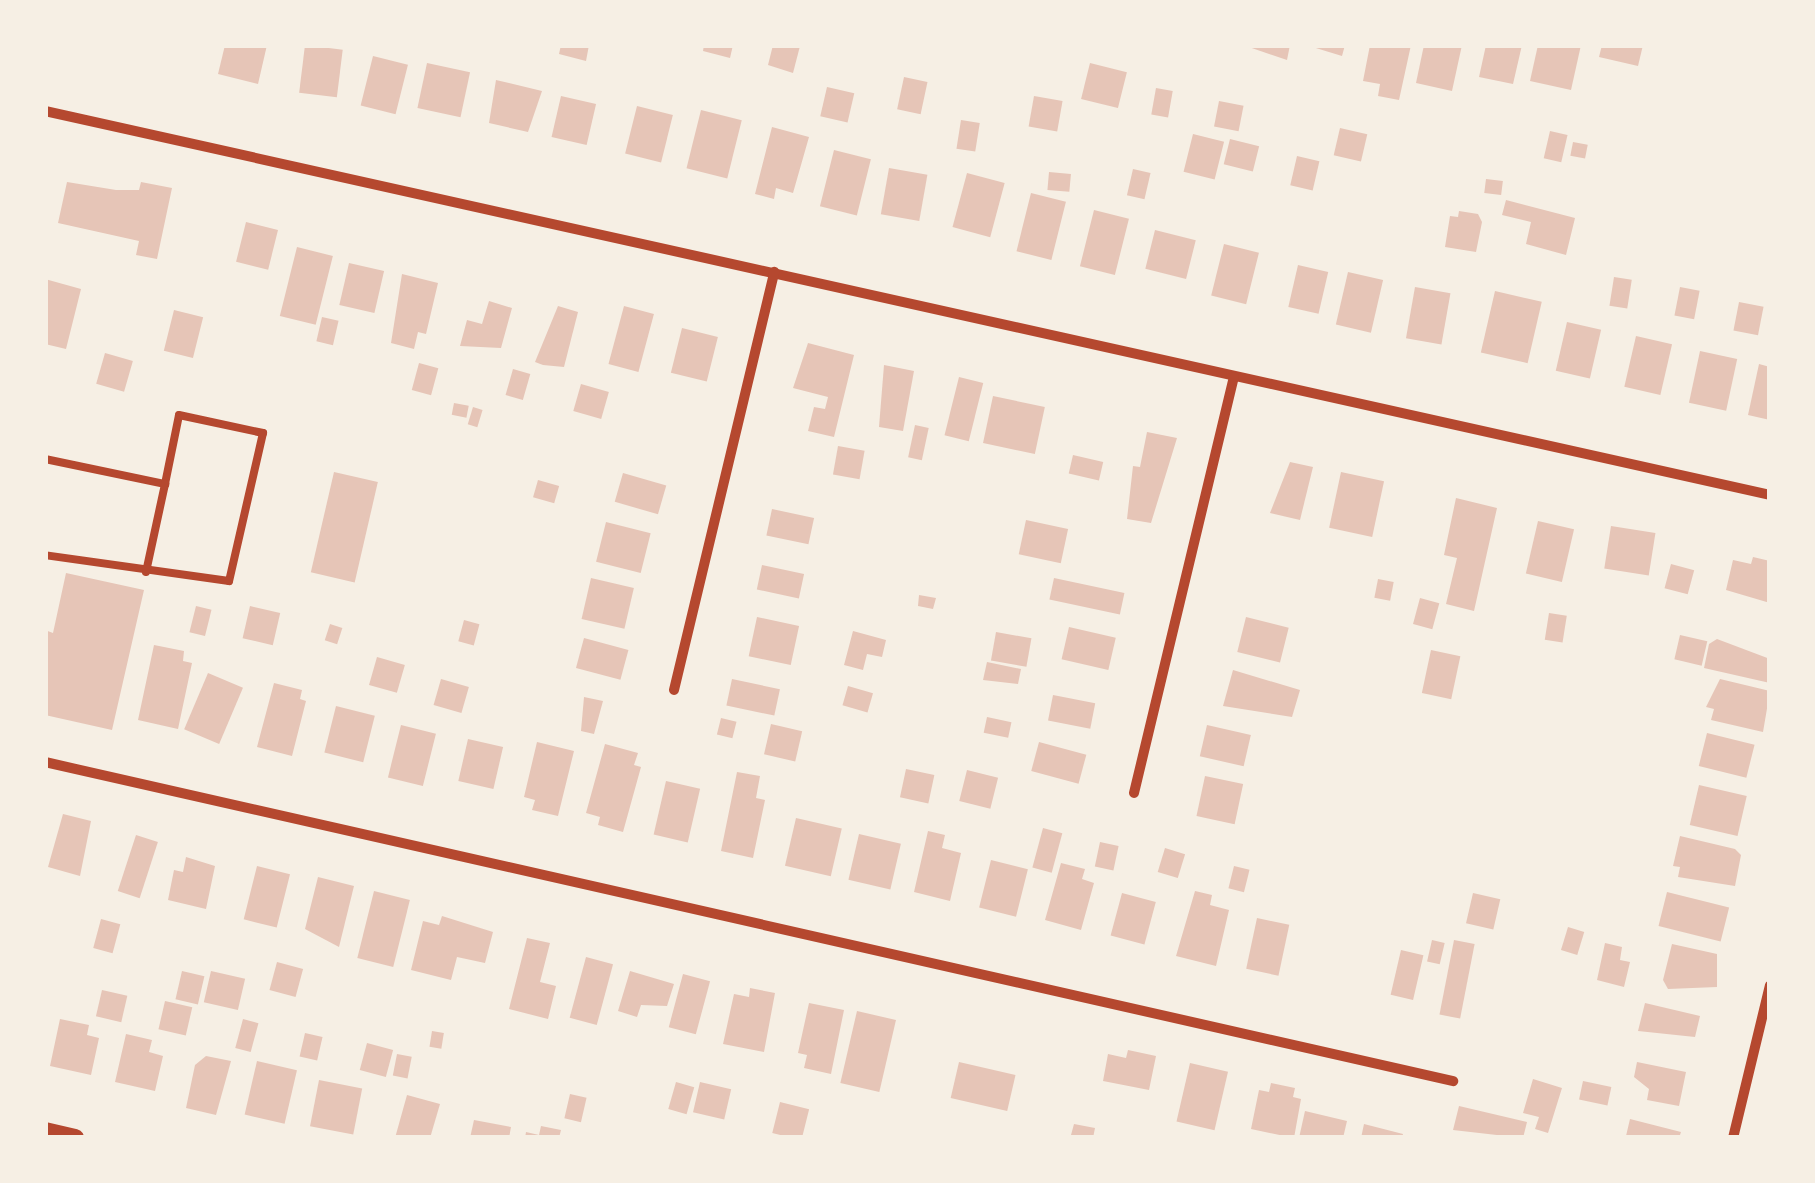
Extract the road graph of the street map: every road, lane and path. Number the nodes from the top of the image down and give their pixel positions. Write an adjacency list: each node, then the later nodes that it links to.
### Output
1 (45, 111): 2 (street)
2 (774, 272): 3 (street); 9 (street)
3 (1234, 377): 6 (street); 11 (street)
4 (45, 458): 5 (lane)
5 (165, 484): 8 (lane); 8 (lane)
6 (1770, 495)
7 (45, 555): 8 (lane)
8 (146, 572)
9 (674, 690)
10 (45, 762): 13 (street)
11 (1134, 793)
12 (1770, 985): 16 (street)
13 (1453, 1081)
14 (45, 1131): 15 (street)
15 (75, 1138)
16 (1733, 1138)

